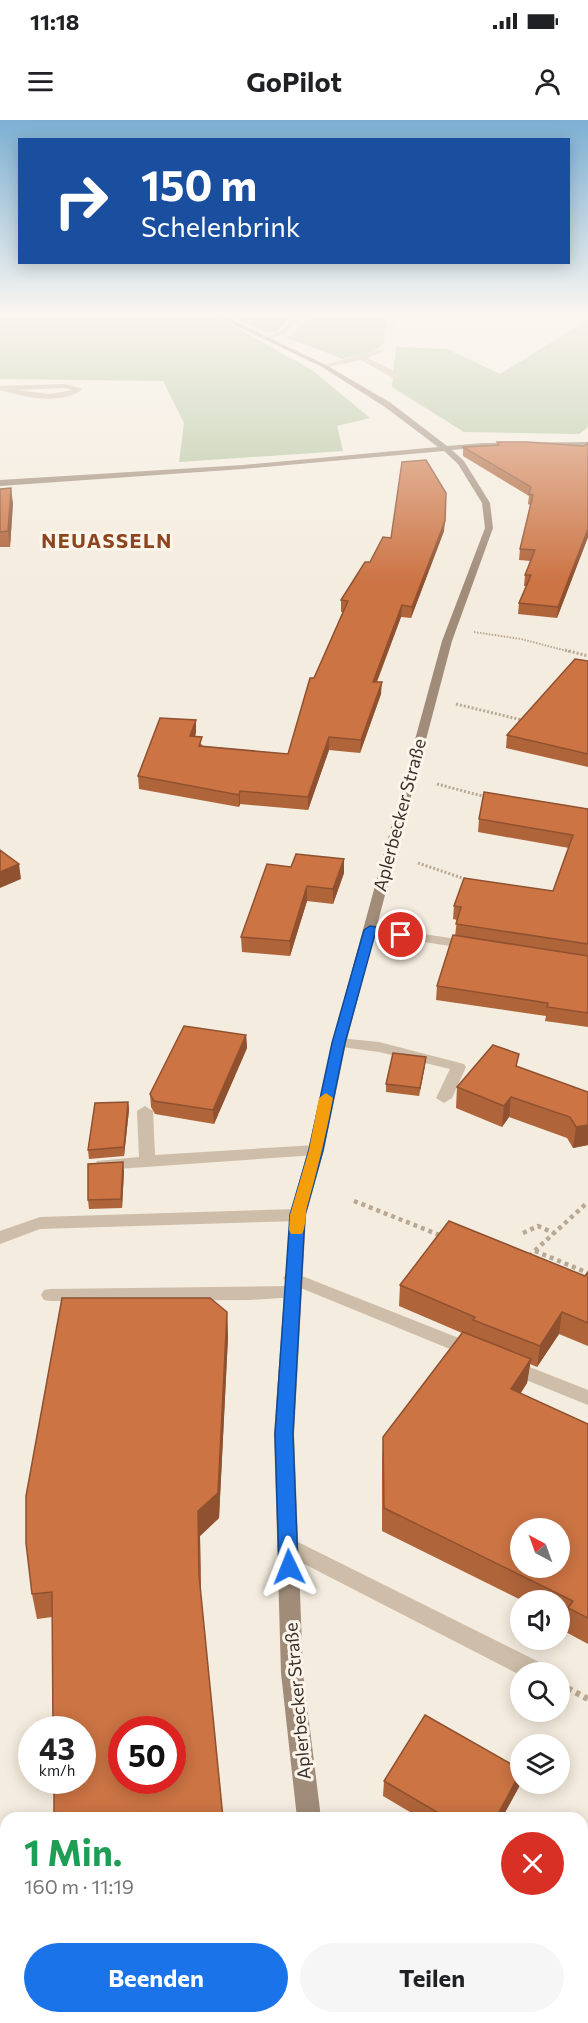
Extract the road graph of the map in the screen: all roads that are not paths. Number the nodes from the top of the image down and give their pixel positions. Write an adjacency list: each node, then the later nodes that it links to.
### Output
1 (388, 405): 3 (main road, Aplerbecker Straße)
2 (588, 444): 3 (main road)
3 (445, 448): 4 (main road); 5 (main road, Aplerbecker Straße)
4 (0, 483)
5 (370, 930): 6 (street); 7 (main road, Aplerbecker Straße)
6 (483, 947)
7 (339, 1043): 8 (street); 10 (main road, Aplerbecker Straße)
8 (444, 1098)
9 (146, 1111): 11 (street)
10 (316, 1150): 11 (street); 13 (main road, Aplerbecker Straße)
11 (147, 1162): 12 (street)
12 (91, 1166)
13 (298, 1215): 14 (street); 15 (main road, Aplerbecker Straße)
14 (0, 1238)
15 (292, 1285): 16 (street); 17 (street); 18 (main road, Aplerbecker Straße)
16 (50, 1295)
17 (588, 1398)
18 (288, 1546): 19 (street); 20 (main road, Aplerbecker Straße)
19 (517, 1662)
20 (308, 1812)

